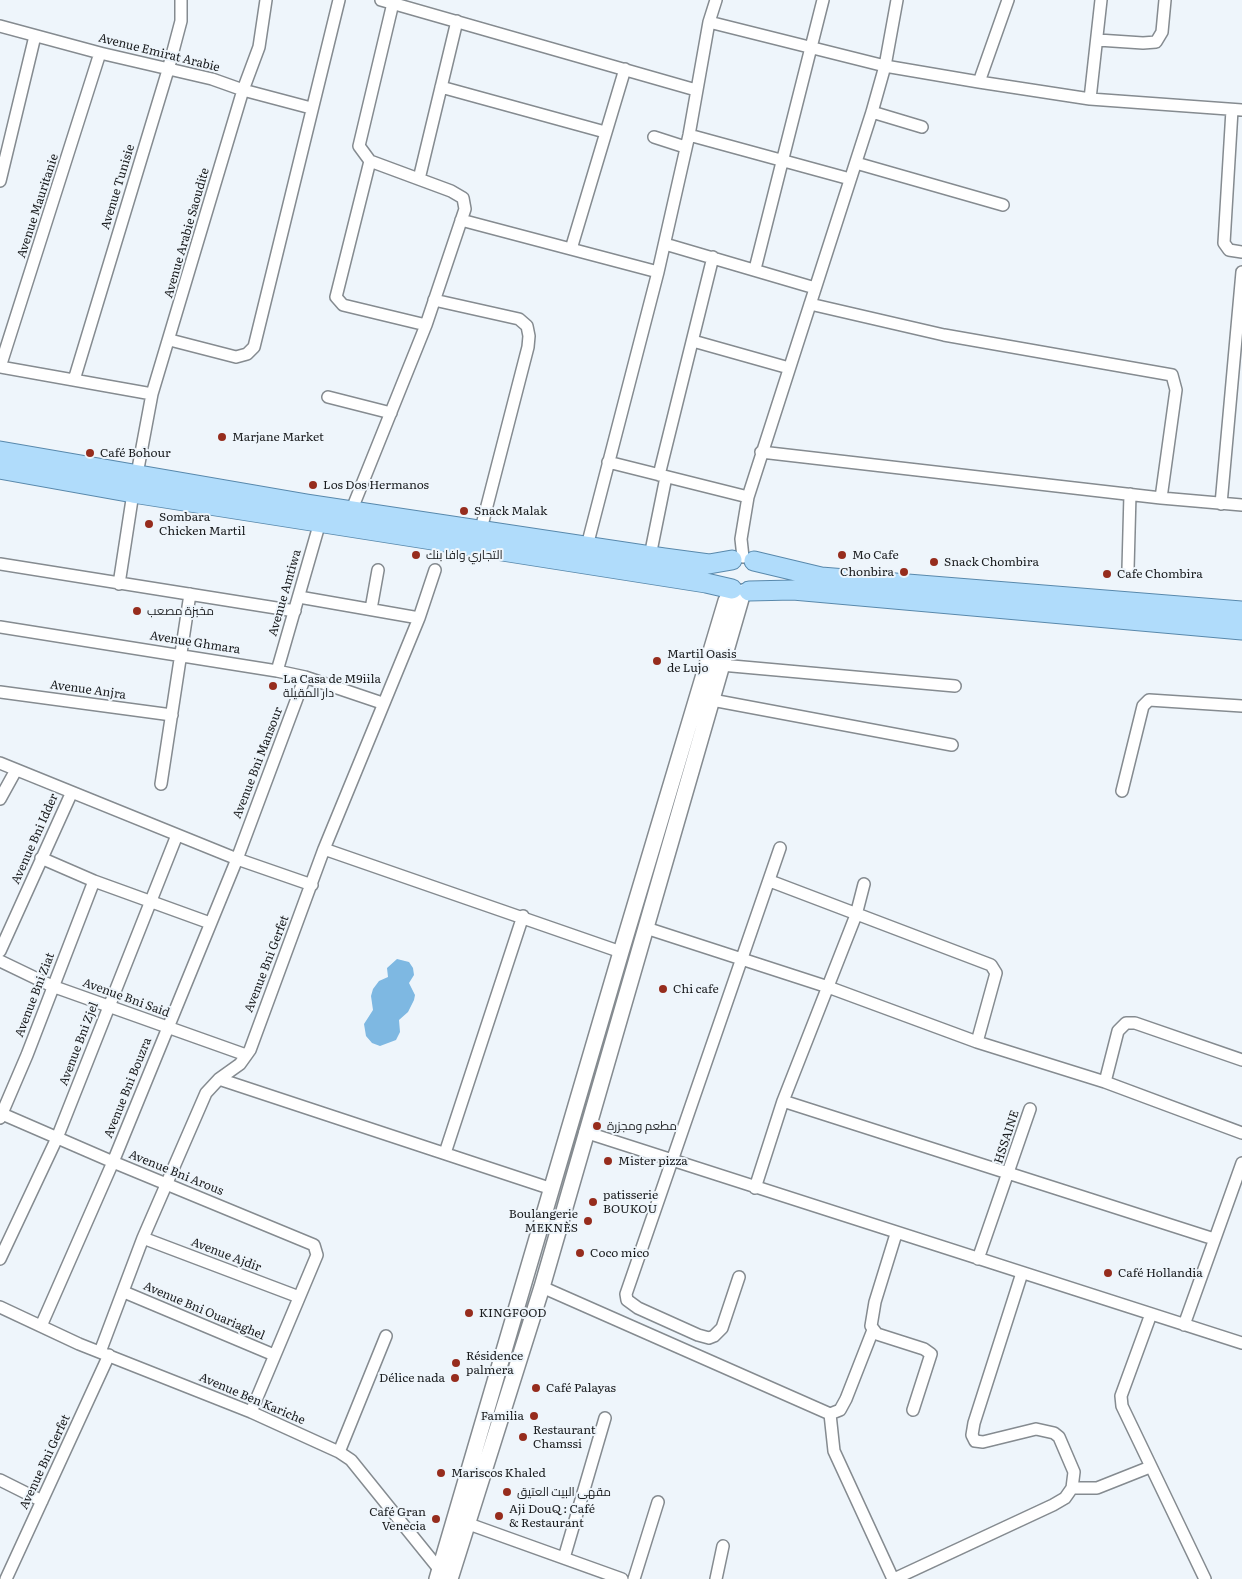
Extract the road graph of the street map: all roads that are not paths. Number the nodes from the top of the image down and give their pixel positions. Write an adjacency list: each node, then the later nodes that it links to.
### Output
1 (181, 0): 21 (street, Avenue Tunisie)
2 (266, 0): 24 (street, Avenue Arabie Saoudite)
3 (339, 0): 27 (street)
4 (381, 0): 11 (street)
5 (716, 0): 13 (street)
6 (823, 0): 17 (street)
7 (896, 0): 19 (street)
8 (1008, 0): 22 (street)
9 (1101, 0): 16 (street)
10 (1165, 0): 16 (street)
11 (393, 3): 12 (street); 36 (street)
12 (457, 20): 20 (street); 23 (street)
13 (709, 22): 17 (street); 25 (street)
14 (0, 26): 15 (street, Avenue Emirat Arabie)
15 (36, 36): 18 (street, Avenue Emirat Arabie); 40 (street)
16 (1098, 40): 26 (street)
17 (812, 49): 19 (street); 35 (street)
18 (100, 53): 21 (street, Avenue Emirat Arabie); 57 (street, Avenue Mauritanie)
19 (886, 66): 22 (street); 29 (street)
20 (625, 69): 25 (street); 31 (street)
21 (168, 70): 24 (street, Avenue Emirat Arabie); 59 (street, Avenue Tunisie)
22 (979, 82): 26 (street)
23 (441, 87): 31 (street); 38 (street)
24 (243, 90): 27 (street, Avenue Emirat Arabie); 55 (street, Avenue Arabie Saoudite)
25 (696, 90): 32 (street)
26 (1090, 99): 28 (street)
27 (311, 108): 55 (street)
28 (1237, 110): 45 (street)
29 (872, 112): 30 (street); 37 (street)
30 (922, 127)
31 (605, 132): 44 (street)
32 (689, 135): 34 (street); 35 (street)
33 (654, 137): 34 (street)
34 (685, 147): 43 (street)
35 (784, 160): 39 (street); 47 (street)
36 (370, 161): 38 (street); 54 (street)
37 (856, 163): 39 (street); 41 (street)
38 (419, 179): 42 (street)
39 (850, 179): 50 (street)
40 (0, 181)
41 (1004, 206)
42 (461, 220): 44 (street); 51 (street)
43 (665, 244): 46 (street); 48 (street)
44 (570, 249): 48 (street)
45 (1242, 252)
46 (713, 257): 47 (street); 56 (street)
47 (755, 269): 50 (street)
48 (658, 272): 65 (street)
49 (1242, 272): 53 (street)
50 (815, 288): 52 (street)
51 (434, 300): 54 (street); 77 (street)
52 (810, 304): 58 (street); 72 (street)
53 (1240, 307): 73 (street)
54 (426, 325): 62 (street)
55 (170, 340): 60 (street, Avenue Arabie Saoudite)
56 (693, 341): 58 (street); 68 (street)
57 (0, 367): 59 (street)
58 (789, 368): 64 (street)
59 (74, 380): 60 (street)
60 (152, 394): 67 (street, Avenue Arabie Saoudite)
61 (328, 397): 62 (street)
62 (391, 413): 75 (street)
63 (0, 451): 67 (main road)
64 (761, 452): 70 (street); 71 (street)
65 (608, 462): 68 (street); 78 (street)
66 (0, 469): 69 (main road)
67 (137, 474): 75 (main road)
68 (663, 476): 71 (street); 79 (street)
69 (133, 493): 76 (main road); 85 (street)
70 (1130, 494): 72 (street); 82 (street)
71 (748, 497): 80 (street)
72 (1161, 498): 73 (street)
73 (1221, 504): 74 (street)
74 (1242, 505)
75 (352, 509): 77 (main road)
76 (320, 522): 86 (main road); 88 (street, Avenue Amtiwa)
77 (481, 529): 78 (main road)
78 (587, 546): 79 (main road)
79 (650, 556): 80 (main road)
80 (743, 559): 86 (main road); 86 (main road); 91 (main road)
81 (0, 564): 85 (street)
82 (1128, 569)
83 (378, 570): 89 (street)
84 (435, 570): 92 (street, Avenue Bni Gerfet)
85 (118, 584): 87 (street)
86 (739, 590): 94 (main road); 96 (street); 127 (street)
87 (190, 594): 90 (street); 95 (street)
88 (299, 597): 89 (street); 90 (street, Avenue Amtiwa)
89 (371, 609): 92 (street)
90 (295, 611): 97 (street, Avenue Amtiwa)
91 (1242, 612)
92 (419, 618): 102 (street, Avenue Bni Gerfet)
93 (0, 626): 95 (street, Avenue Ghmara)
94 (1242, 630)
95 (181, 654): 97 (street, Avenue Ghmara); 104 (street)
96 (721, 665): 99 (street); 101 (street)
97 (278, 671): 98 (street, Avenue Ghmara)
98 (305, 677): 102 (street, Avenue Ghmara); 116 (street, Avenue Bni Mansour)
99 (955, 686)
100 (0, 692): 104 (street, Avenue Anjra)
101 (712, 700): 105 (street); 125 (street)
102 (382, 703): 114 (street, Avenue Bni Gerfet)
103 (1242, 706): 109 (street)
104 (172, 715): 108 (street)
105 (952, 746)
106 (0, 763): 107 (street)
107 (16, 770): 110 (street); 111 (street)
108 (161, 784)
109 (1122, 791)
110 (71, 794): 112 (street); 115 (street, Avenue Bni Idder)
111 (0, 798)
112 (177, 835): 116 (street); 121 (street, Avenue Bni Zjel)
113 (780, 848): 117 (street)
114 (324, 849): 120 (street, Avenue Bni Gerfet); 123 (street)
115 (41, 858): 118 (street); 126 (street, Avenue Bni Idder)
116 (237, 859): 120 (street); 124 (street, Avenue Bni Bouzra)
117 (770, 880): 122 (street); 128 (street)
118 (94, 881): 121 (street); 130 (street, Avenue Bni Ziat)
119 (864, 884): 122 (street)
120 (312, 885): 135 (street, Avenue Bni Gerfet)
121 (150, 901): 124 (street); 132 (street, Avenue Bni Zjel)
122 (856, 915): 131 (street); 134 (street)
123 (523, 916): 127 (street); 145 (street)
124 (210, 923): 133 (street, Avenue Bni Bouzra)
125 (646, 928): 128 (street); 142 (street)
126 (0, 952)
127 (621, 952): 151 (street)
128 (741, 958): 131 (street); 146 (street)
129 (0, 961): 130 (street, Avenue Bni Said)
130 (52, 986): 132 (street, Avenue Bni Said); 141 (street, Avenue Bni Ziat)
131 (828, 986): 134 (street); 139 (street)
132 (109, 1007): 133 (street, Avenue Bni Said); 144 (street, Avenue Bni Zjel)
133 (167, 1027): 135 (street, Avenue Bni Said); 147 (street, Avenue Bni Bouzra)
134 (977, 1042): 138 (street)
135 (246, 1055): 137 (street, Avenue Bni Gerfet)
136 (1242, 1060): 138 (street)
137 (219, 1079): 145 (street); 150 (street, Avenue Bni Gerfet)
138 (1105, 1082): 143 (street)
139 (783, 1101): 149 (street); 152 (street)
140 (1030, 1109): 149 (street, HSSAINE)
141 (1, 1115): 144 (street, Avenue Bni Arous)
142 (585, 1132): 146 (street); 160 (street)
143 (1242, 1133)
144 (57, 1138): 147 (street, Avenue Bni Arous); 157 (street, Avenue Bni Zjel)
145 (445, 1153): 151 (street)
146 (671, 1160): 152 (street); 159 (street)
147 (113, 1162): 150 (street, Avenue Bni Arous); 166 (street, Avenue Bni Bouzra)
148 (1242, 1163): 155 (street)
149 (1009, 1174): 155 (street); 156 (street, HSSAINE)
150 (166, 1184): 154 (street, Avenue Bni Gerfet); 162 (street, Avenue Bni Arous)
151 (552, 1188): 185 (street)
152 (754, 1188): 153 (street)
153 (896, 1234): 156 (street); 167 (street)
154 (143, 1238): 161 (street, Avenue Bni Gerfet); 162 (street, Avenue Ajdir)
155 (1214, 1239): 165 (street)
156 (978, 1259): 158 (street)
157 (0, 1260)
158 (1022, 1273): 164 (street); 179 (street)
159 (739, 1277)
160 (542, 1286): 174 (street); 182 (street)
161 (124, 1292): 170 (street, Avenue Bni Gerfet); 171 (street, Avenue Bni Ouariaghel)
162 (299, 1297): 171 (street)
163 (0, 1308): 166 (street, Avenue Ben Kariche)
164 (1151, 1314): 165 (street); 177 (street)
165 (1184, 1325): 169 (street)
166 (41, 1326): 170 (street, Avenue Ben Kariche)
167 (872, 1330): 172 (street); 174 (street)
168 (386, 1336): 176 (street)
169 (1242, 1343)
170 (104, 1354): 173 (street, Avenue Ben Kariche); 180 (street, Avenue Bni Gerfet)
171 (274, 1355): 173 (street)
172 (914, 1410)
173 (251, 1412): 176 (street, Avenue Ben Kariche)
174 (830, 1414): 190 (street)
175 (605, 1418): 184 (street)
176 (339, 1452): 185 (street, Avenue Ben Kariche)
177 (1150, 1466): 179 (street); 191 (street)
178 (0, 1480): 180 (street)
179 (1072, 1488): 190 (street)
180 (42, 1501): 186 (street, Avenue Bni Gerfet)
181 (658, 1502): 188 (street)
182 (466, 1523): 184 (street); 185 (street)
183 (723, 1546): 189 (street)
184 (564, 1558): 187 (street)
185 (444, 1575)
186 (6, 1579)
187 (622, 1579)
188 (634, 1579)
189 (716, 1579)
190 (894, 1579)
191 (1205, 1579)

